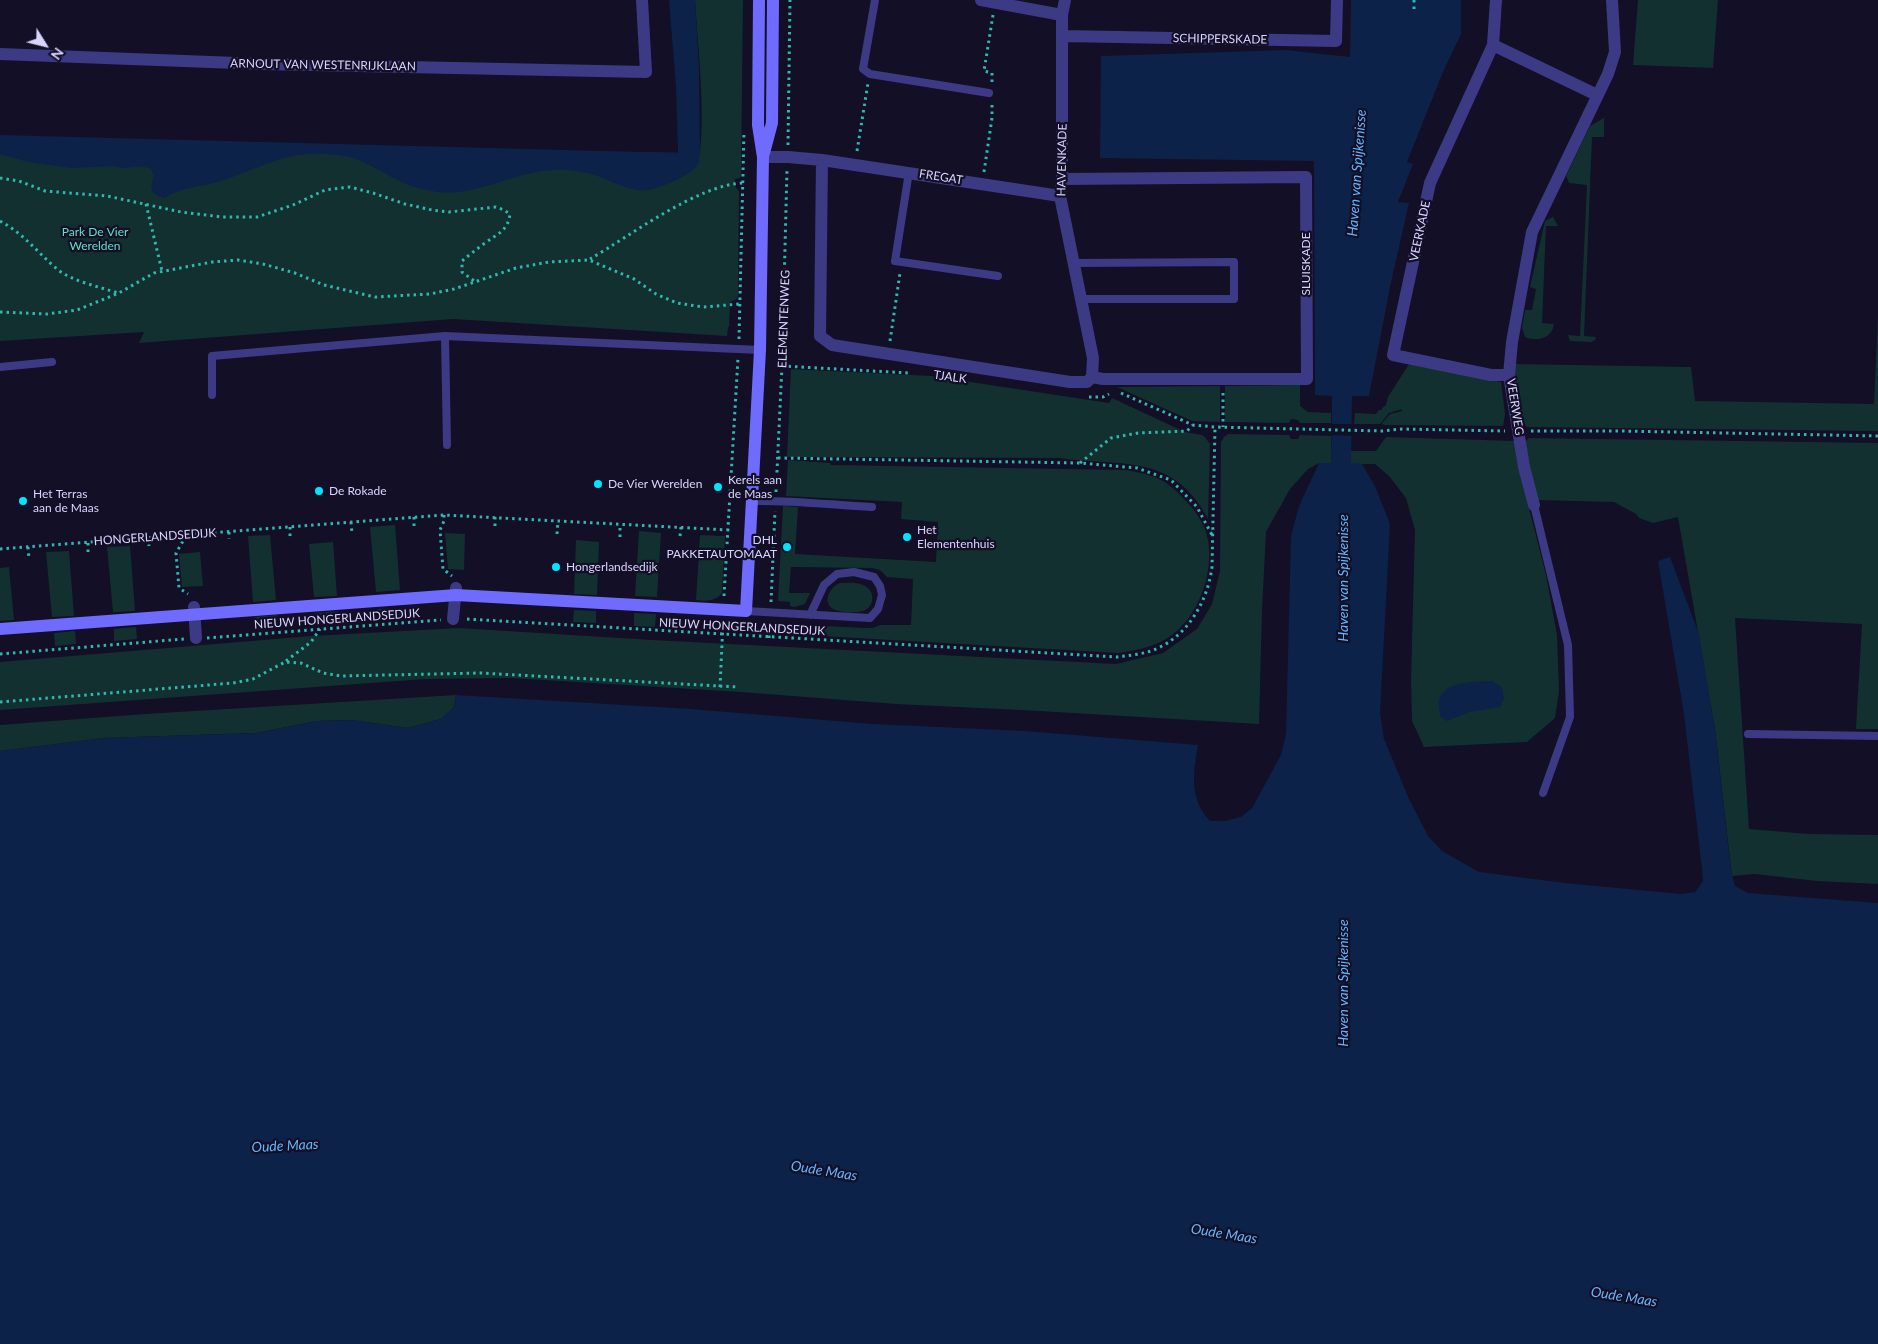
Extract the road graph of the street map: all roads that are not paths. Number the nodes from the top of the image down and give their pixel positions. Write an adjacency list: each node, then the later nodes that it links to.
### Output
1 (642, 0): 13 (street, ARNOUT VAN WESTENRIJKLAAN)
2 (759, 0): 16 (street, ELEMENTENWEG)
3 (773, 0): 16 (street, ELEMENTENWEG)
4 (874, 0): 14 (lane)
5 (981, 0): 10 (street)
6 (1065, 0): 10 (street, HAVENKADE)
7 (1337, 0): 11 (street, SCHIPPERSKADE)
8 (1496, 0): 12 (street, VEERKADE)
9 (1612, 0): 15 (street, VEERWEG)
10 (1062, 15): 11 (street, HAVENKADE)
11 (1063, 36): 19 (street, HAVENKADE)
12 (1493, 45): 15 (street); 28 (street, VEERKADE)
13 (0, 54)
14 (989, 93)
15 (1597, 95): 28 (street, VEERWEG)
16 (763, 157): 17 (street, FREGAT); 25 (street, ELEMENTENWEG)
17 (822, 160): 18 (street, FREGAT); 29 (street, TJALK)
18 (909, 172): 20 (street, FREGAT); 22 (lane)
19 (1062, 179): 20 (street, HAVENKADE); 29 (street, SLUISKADE)
20 (1060, 196): 21 (street, HAVENKADE)
21 (1074, 263): 23 (street, HAVENKADE); 23 (lane)
22 (998, 276)
23 (1081, 299): 29 (street, HAVENKADE)
24 (446, 336): 25 (lane); 30 (lane); 31 (lane)
25 (760, 350): 32 (street, ELEMENTENWEG)
26 (52, 362): 27 (lane)
27 (0, 367)
28 (1509, 375): 33 (street, VEERWEG)
29 (1092, 377)
30 (212, 395)
31 (447, 444)
32 (752, 501): 34 (lane); 37 (street, ELEMENTENWEG)
33 (1534, 505): 44 (lane, VEERWEG)
34 (872, 507)
35 (456, 588): 36 (street); 37 (street); 39 (street)
36 (194, 607): 40 (street); 41 (street)
37 (746, 611): 38 (lane)
38 (810, 615): 38 (lane)
39 (453, 618)
40 (0, 629)
41 (196, 638)
42 (1748, 734): 43 (lane)
43 (1878, 736)
44 (1543, 793)

